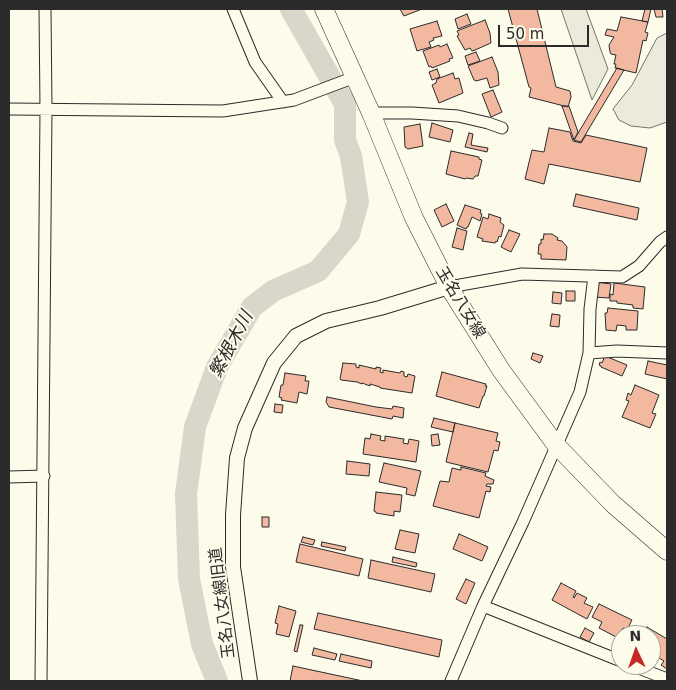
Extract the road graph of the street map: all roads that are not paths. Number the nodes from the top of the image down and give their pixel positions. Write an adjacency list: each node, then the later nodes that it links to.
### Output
1 (45, 9): 7 (street)
2 (233, 9): 5 (street)
3 (324, 9): 4 (main road, 玉名八女線)
4 (349, 79): 5 (street); 8 (main road, 玉名八女線)
5 (283, 102): 7 (street)
6 (9, 109): 7 (street)
7 (46, 109): 16 (street)
8 (371, 113): 9 (street); 12 (main road, 玉名八女線)
9 (502, 128)
10 (667, 237): 11 (street)
11 (594, 276): 12 (street); 13 (street)
12 (449, 287): 15 (main road, 玉名八女線); 22 (street, 玉名八女線旧道)
13 (589, 353): 14 (street); 15 (street)
14 (667, 353)
15 (556, 445): 18 (main road, 玉名八女線); 19 (street)
16 (44, 476): 17 (street); 21 (street)
17 (9, 477)
18 (667, 551)
19 (482, 606): 20 (street); 23 (street)
20 (611, 657)
21 (41, 681)
22 (250, 681)
23 (451, 681)

